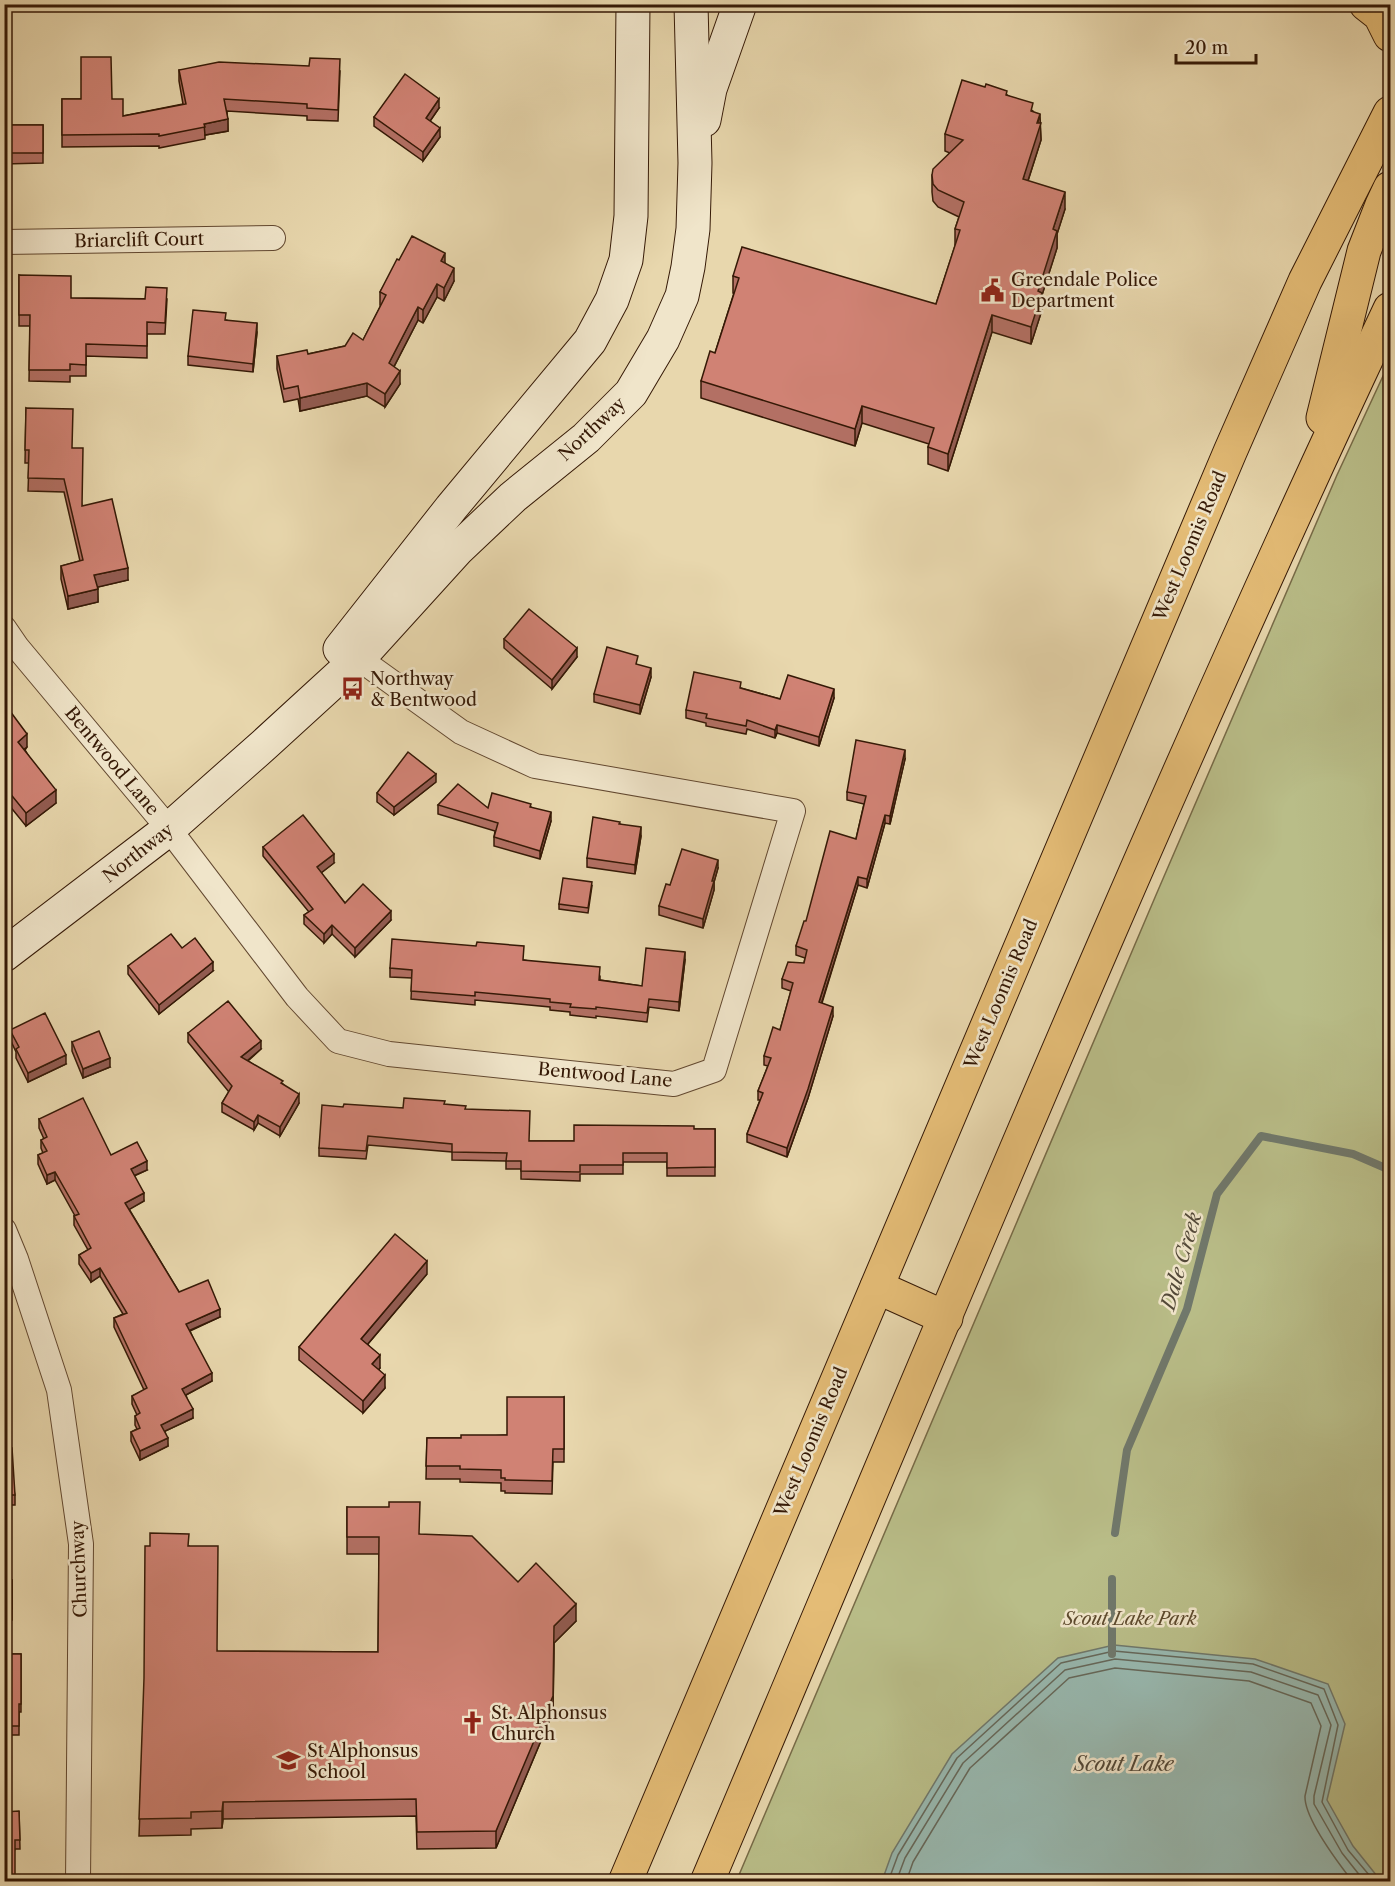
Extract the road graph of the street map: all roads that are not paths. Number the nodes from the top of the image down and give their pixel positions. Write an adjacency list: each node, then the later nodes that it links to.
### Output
1 (633, 4): 14 (street, Northway)
2 (691, 4): 7 (street, Northway)
3 (740, 4): 7 (street)
4 (1366, 4): 5 (main road)
5 (1390, 35)
6 (1390, 113): 18 (main road, West Loomis Road)
7 (695, 163): 14 (street, Northway)
8 (1390, 188): 12 (main road)
9 (273, 238): 10 (street, Briarclift Court)
10 (4, 242)
11 (1390, 309): 12 (main road)
12 (1307, 487): 19 (main road)
13 (9, 644): 15 (street, Bentwood Lane)
14 (351, 652): 15 (street, Northway); 15 (street, Bentwood Lane)
15 (169, 829): 16 (street, Northway)
16 (4, 955)
17 (4, 1230): 20 (street, Churchway)
18 (877, 1287): 19 (main road); 21 (main road, West Loomis Road)
19 (946, 1318): 22 (main road)
20 (78, 1881)
21 (625, 1881)
22 (707, 1881)

